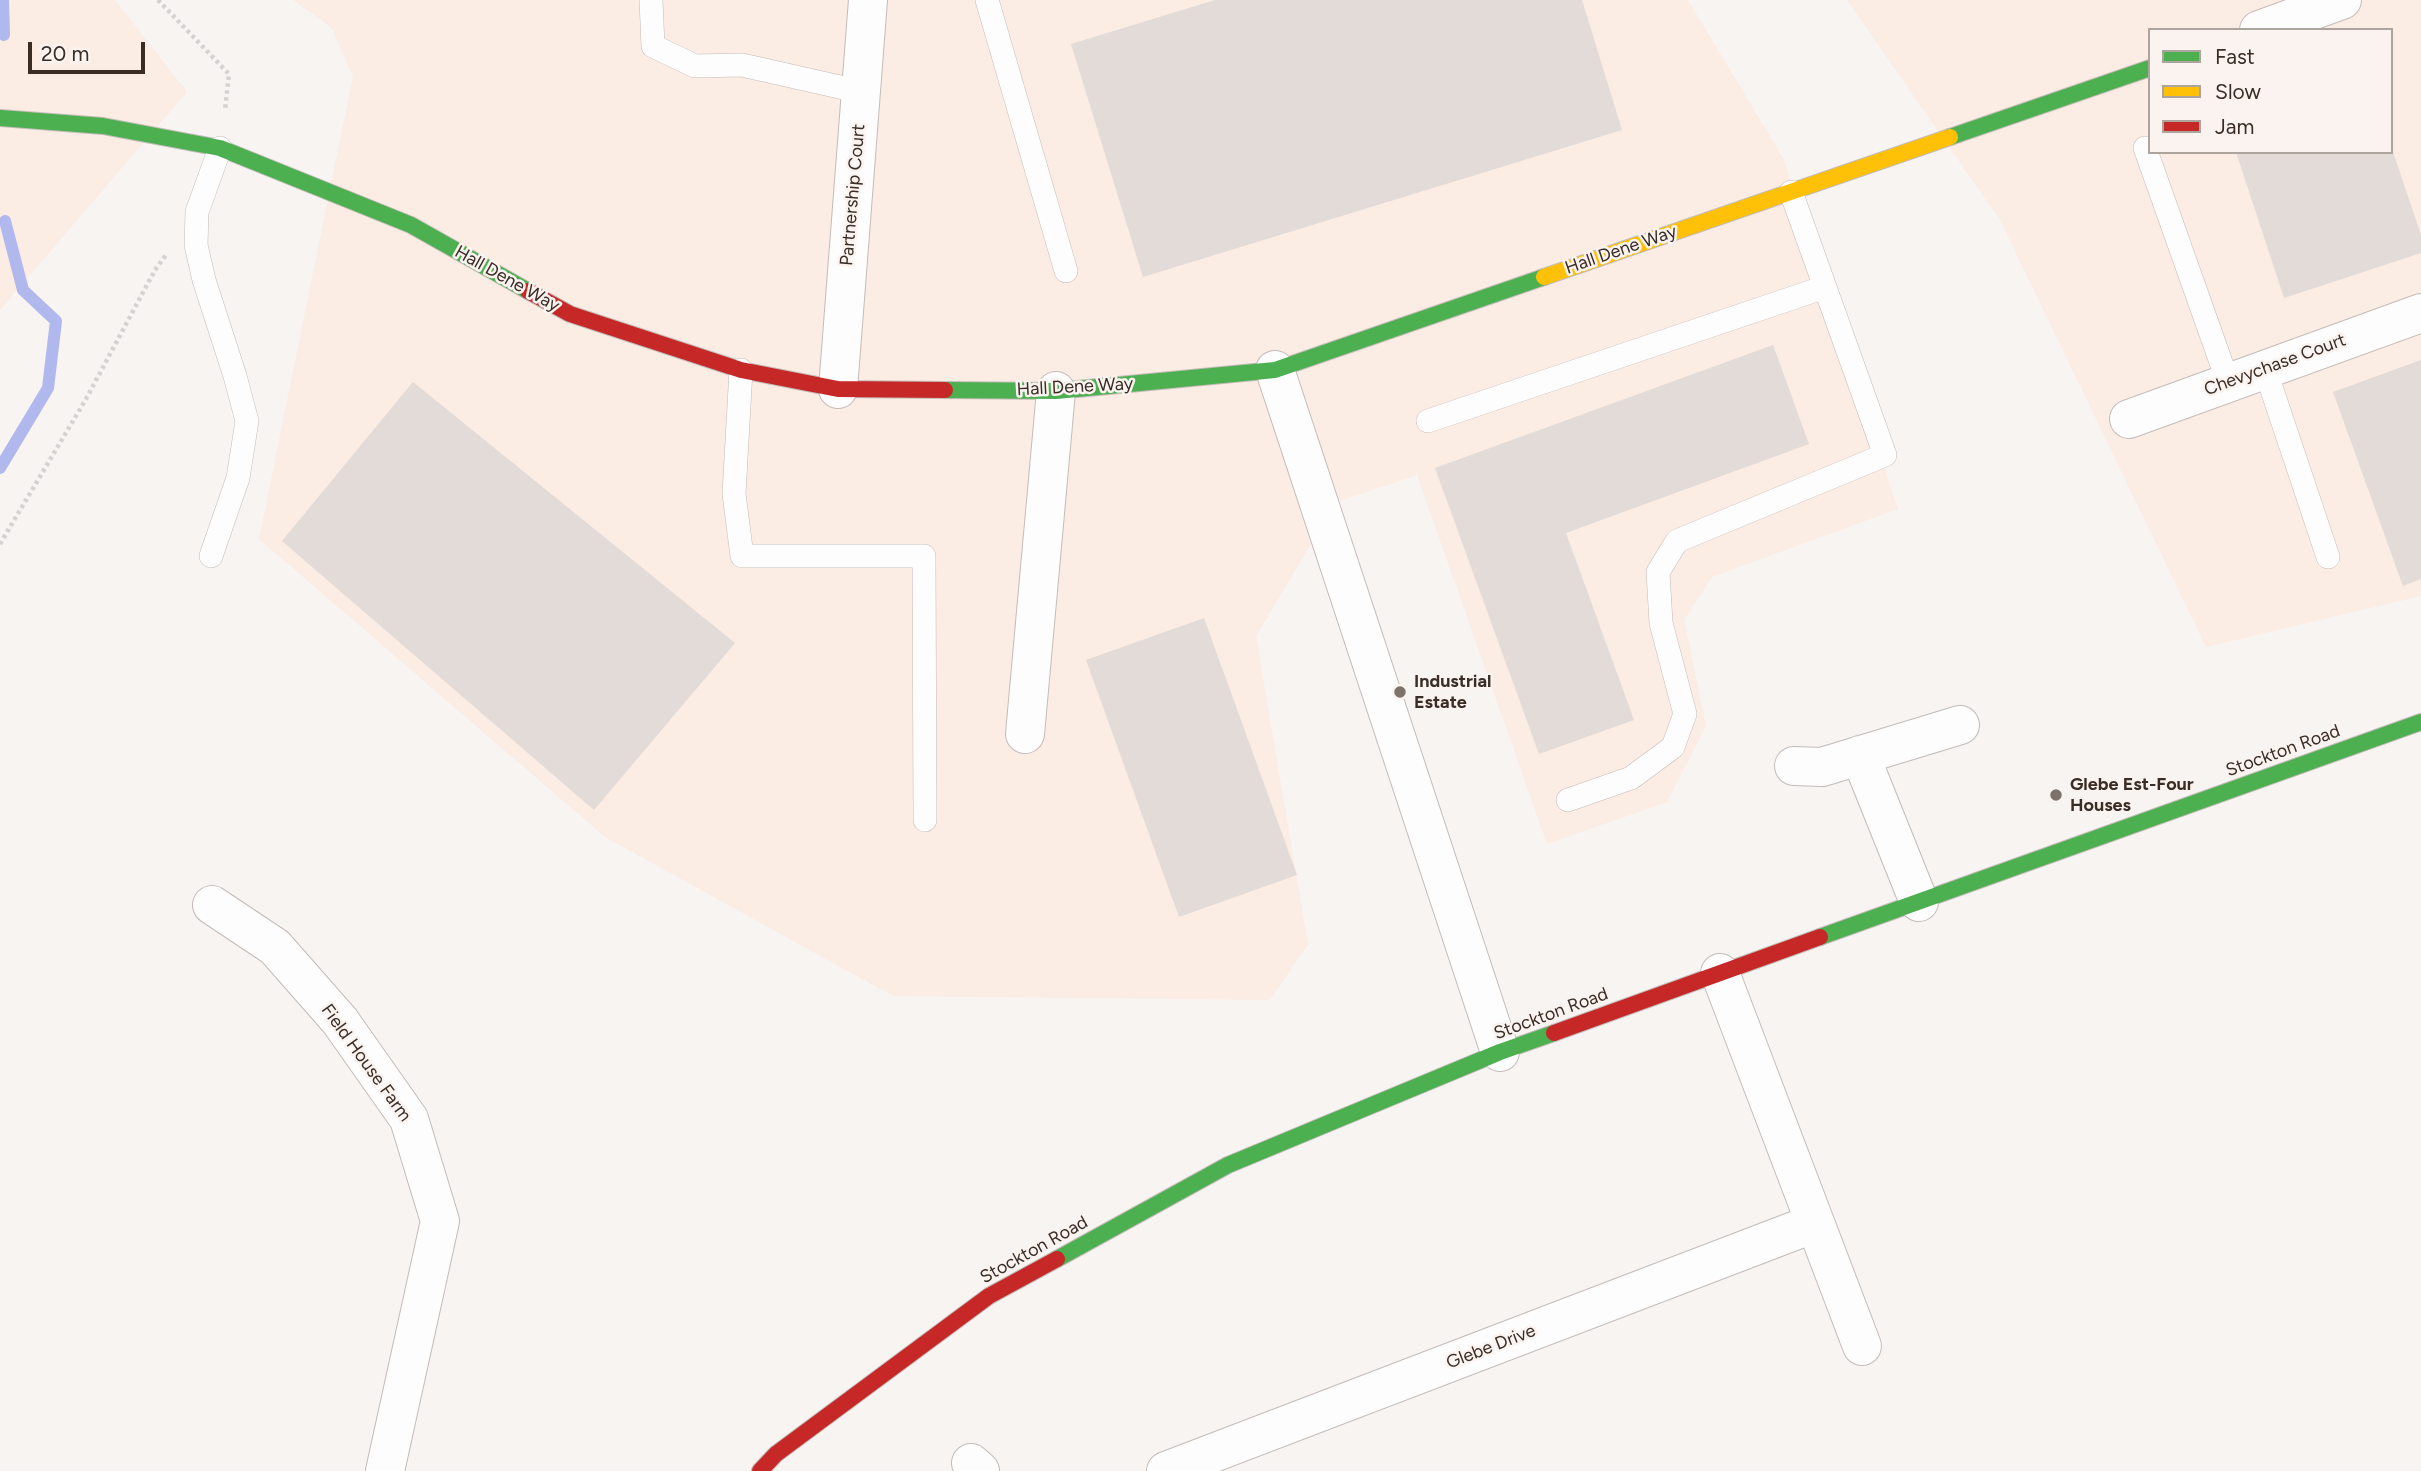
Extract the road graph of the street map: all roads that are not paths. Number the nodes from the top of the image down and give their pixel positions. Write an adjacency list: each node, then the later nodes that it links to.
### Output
1 (651, 0): 7 (lane)
2 (869, 0): 7 (street, Partnership Court)
3 (987, 0): 12 (lane)
4 (2342, 0): 5 (street)
5 (2264, 18)
6 (2148, 69): 11 (street, Hall Dene Way)
7 (862, 92): 19 (street, Partnership Court)
8 (0, 118): 9 (street, Hall Dene Way)
9 (220, 148): 16 (street, Hall Dene Way); 23 (lane)
10 (2145, 148): 18 (lane)
11 (1791, 192): 13 (lane); 17 (street, Hall Dene Way)
12 (1066, 271)
13 (1825, 287): 22 (lane); 30 (lane)
14 (2421, 313): 15 (street, Chevychase Court)
15 (2264, 369): 18 (street, Chevychase Court); 24 (lane)
16 (741, 370): 19 (street, Hall Dene Way); 31 (lane)
17 (1275, 370): 20 (street, Hall Dene Way); 35 (street)
18 (2228, 382): 21 (street, Chevychase Court)
19 (838, 389): 20 (street, Hall Dene Way)
20 (1056, 391): 27 (street)
21 (2129, 418)
22 (1428, 421)
23 (211, 556)
24 (2328, 557)
25 (2421, 722): 32 (street, Stockton Road)
26 (1960, 725): 28 (street)
27 (1025, 734)
28 (1860, 755): 29 (street); 32 (street)
29 (1794, 766)
30 (1568, 800)
31 (925, 820)
32 (1919, 902): 34 (street, Stockton Road)
33 (212, 905): 38 (street, Field House Farm)
34 (1720, 973): 35 (street, Stockton Road); 36 (street)
35 (1500, 1052): 39 (street, Stockton Road)
36 (1815, 1223): 37 (street); 40 (street, Glebe Drive)
37 (1862, 1346)
38 (385, 1471)
39 (760, 1471)
40 (1166, 1471)

